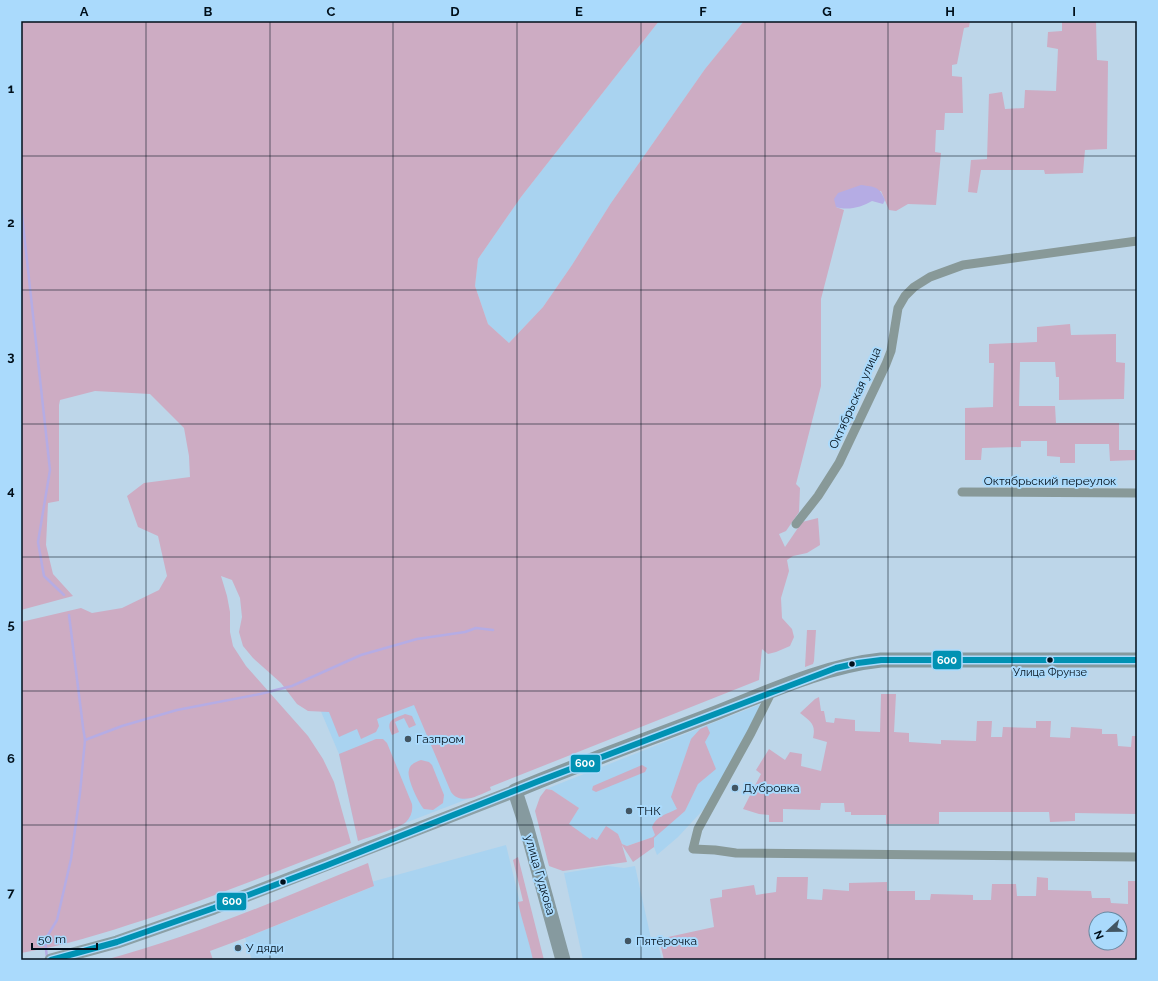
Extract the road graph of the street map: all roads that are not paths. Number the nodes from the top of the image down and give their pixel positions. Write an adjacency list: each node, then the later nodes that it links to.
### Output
1 (1137, 240): 4 (street, Октябрьская улица)
2 (962, 492): 3 (street, Октябрьский переулок)
3 (1137, 493)
4 (796, 524)
5 (1137, 660): 6 (main road)
6 (772, 691): 7 (main road); 8 (street)
7 (515, 791): 9 (main road); 10 (main road, улица Гудкова)
8 (1137, 857)
9 (51, 960)
10 (563, 960)

